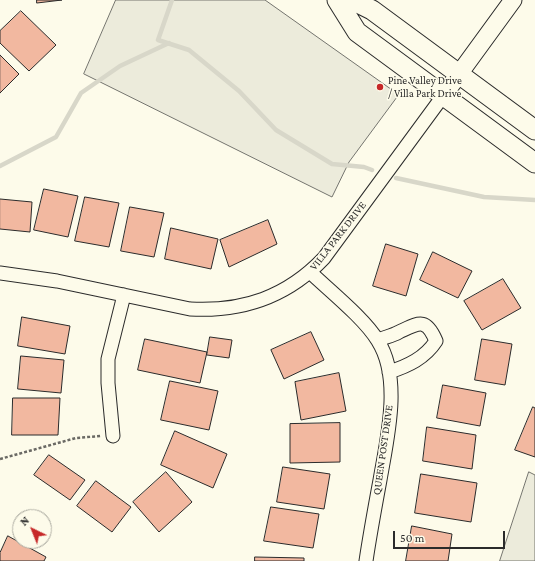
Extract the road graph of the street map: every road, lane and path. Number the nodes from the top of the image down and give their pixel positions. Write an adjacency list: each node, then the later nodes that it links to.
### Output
1 (336, 0): 5 (main road)
2 (352, 0): 4 (main road)
3 (513, 0): 4 (street)
4 (458, 74): 5 (street); 6 (main road)
5 (443, 96): 7 (main road); 8 (street, VILLA PARK DRIVE)
6 (535, 130)
7 (535, 163)
8 (310, 272): 10 (street, VILLA PARK DRIVE); 11 (street, QUEEN POST DRIVE)
9 (0, 273): 10 (street, VILLA PARK DRIVE)
10 (124, 295): 13 (street)
11 (378, 340): 12 (street, QUEEN POST DRIVE); 12 (street)
12 (389, 372): 15 (street, QUEEN POST DRIVE)
13 (114, 436): 14 (path)
14 (0, 459)
15 (366, 561)

